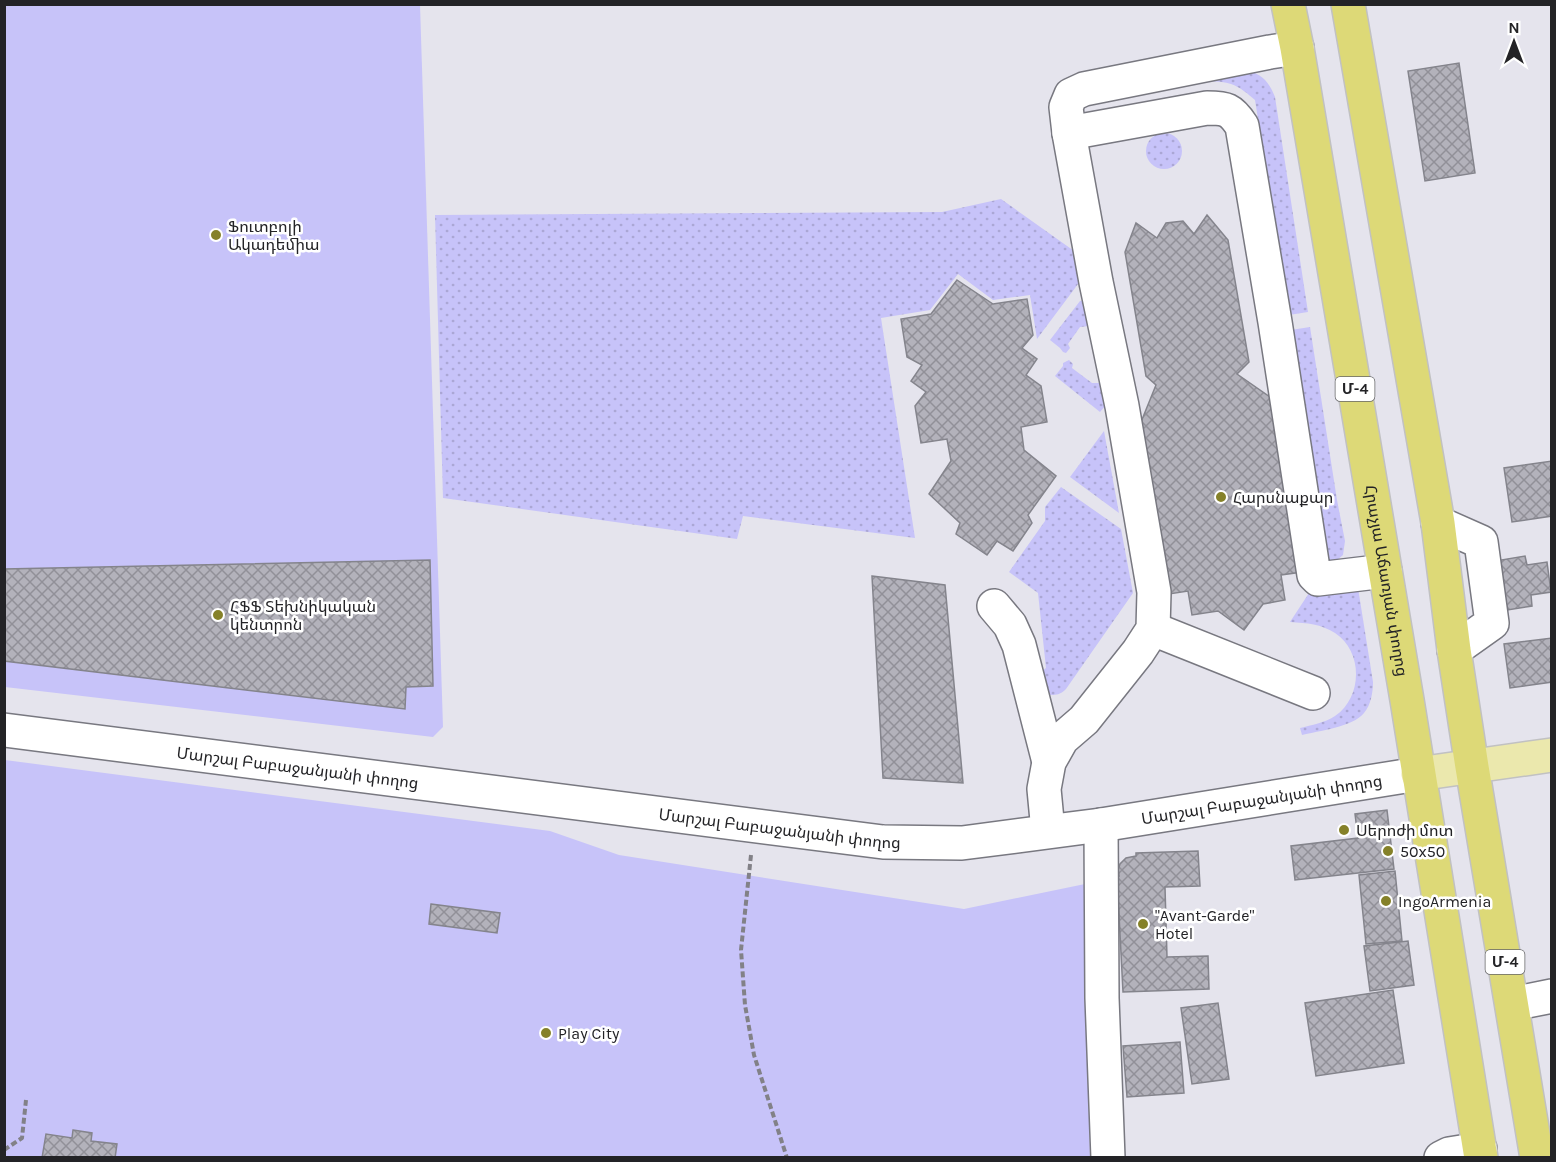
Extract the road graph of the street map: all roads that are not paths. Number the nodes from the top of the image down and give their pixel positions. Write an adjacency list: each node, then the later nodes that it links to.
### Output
1 (1288, 4): 3 (highway, Հրաչյա Աճառյան փողոց / Մ-4)
2 (1348, 4): 12 (highway, Մ-4)
3 (1297, 48): 4 (street); 5 (highway, Հրաչյա Աճառյան փողոց / Մ-4)
4 (1069, 133): 5 (street); 7 (street)
5 (1385, 571): 13 (highway, Հրաչյա Աճառյան փողոց / Մ-4)
6 (994, 606): 11 (street)
7 (1153, 628): 8 (street); 11 (street)
8 (1313, 693)
9 (4, 730): 15 (street, Մարշալ Բաբաջանյանի փողոց)
10 (1551, 755): 12 (main road, Մարշալ Բաբաջանյանի փողոց)
11 (1049, 762): 15 (street)
12 (1472, 767): 13 (main road, Մարշալ Բաբաջանյանի փողոց); 17 (highway, Մ-4)
13 (1418, 774): 14 (street, Մարշալ Բաբաջանյանի փողոց); 19 (highway, Հրաչյա Աճառյան փողոց / Մ-4)
14 (1101, 825): 15 (street, Մարշալ Բաբաջանյանի փողոց); 20 (street)
15 (1048, 831)
16 (1551, 996): 17 (street)
17 (1512, 1004): 18 (highway, Մ-4)
18 (1541, 1116): 22 (highway, Մ-4)
19 (1481, 1153): 21 (street)
20 (1108, 1158)
21 (1441, 1158)
22 (1537, 1158)

